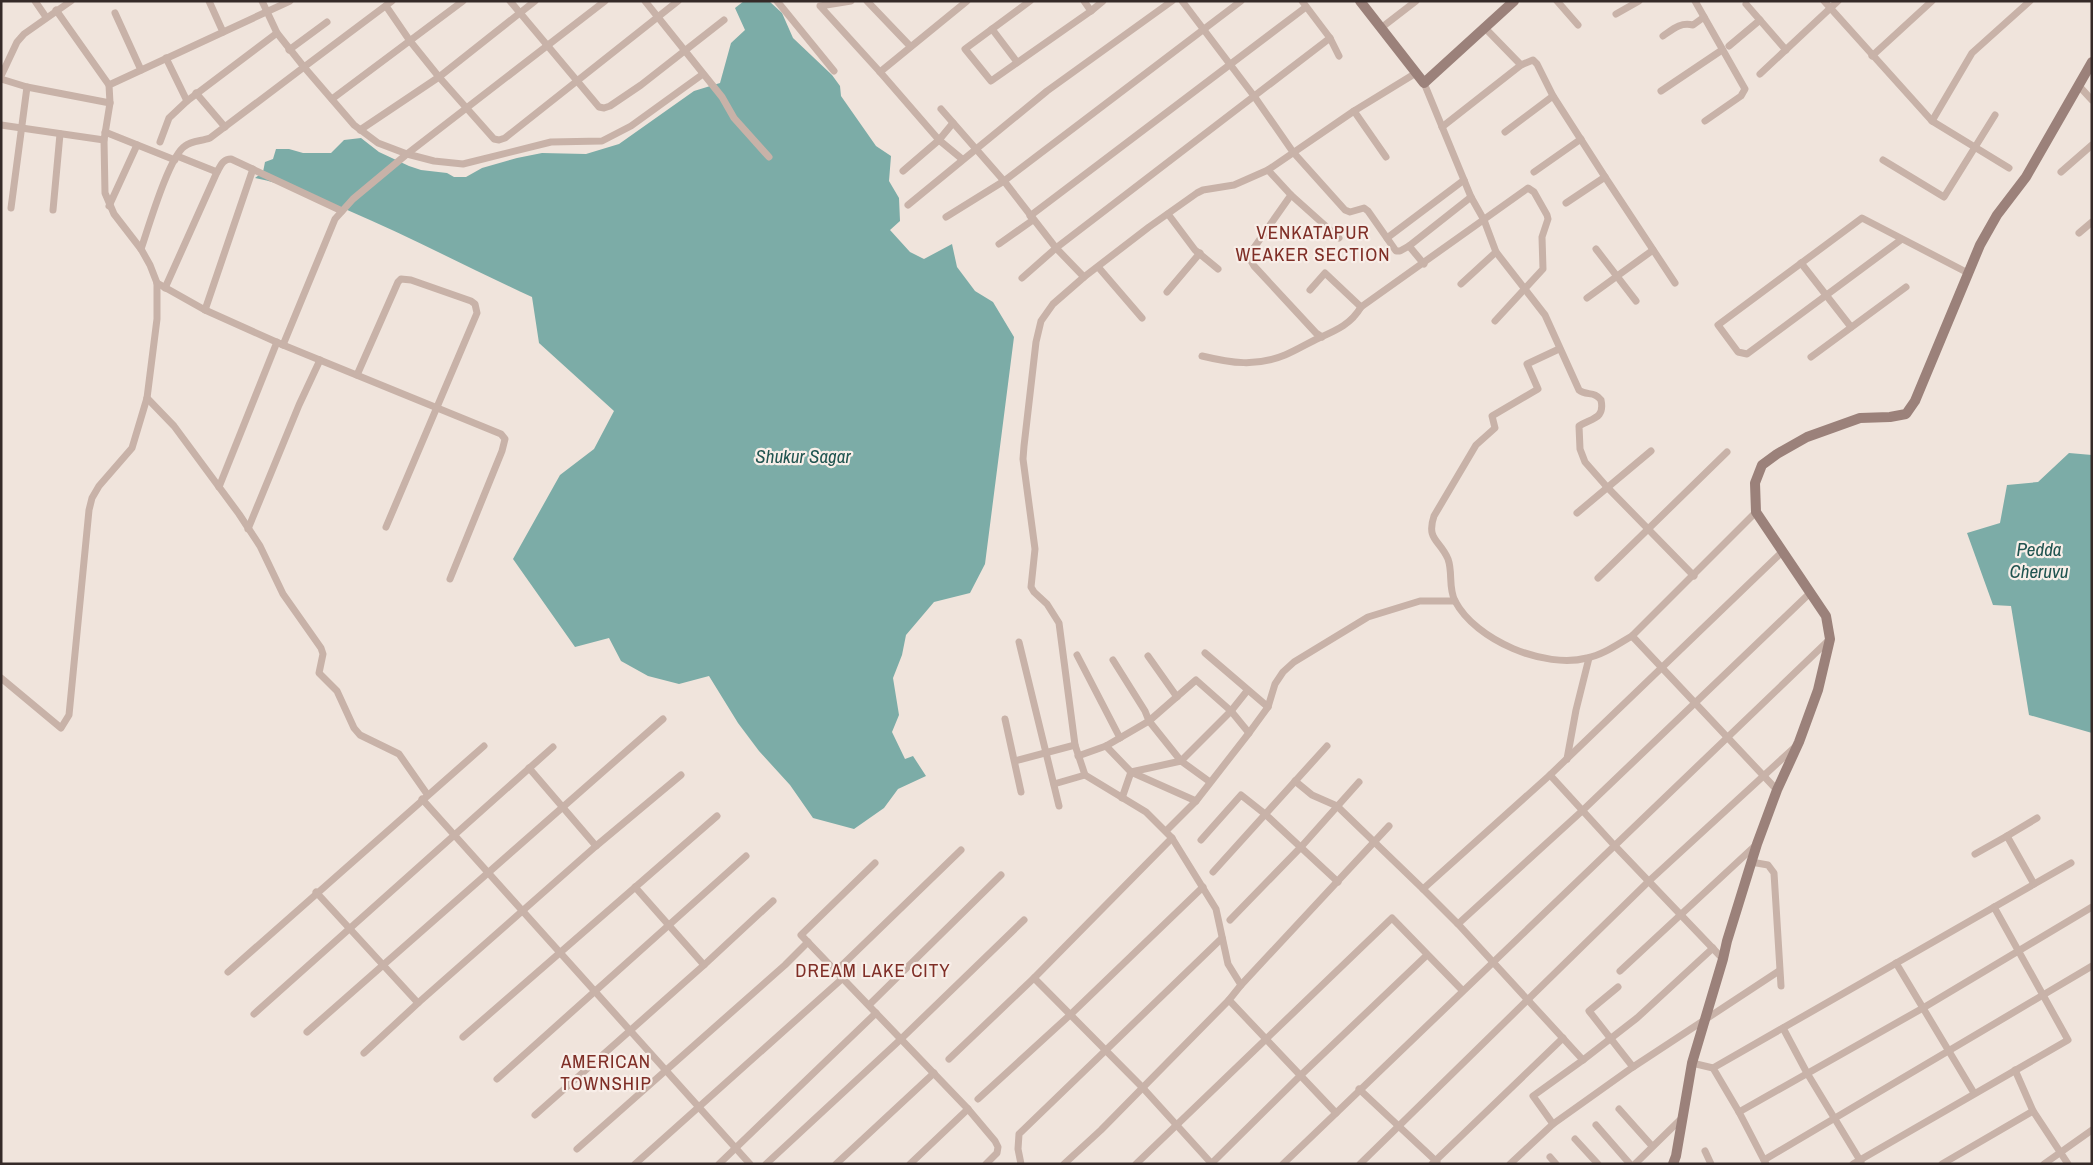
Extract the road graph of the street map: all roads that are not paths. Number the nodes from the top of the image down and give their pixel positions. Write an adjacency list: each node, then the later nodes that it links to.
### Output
1 (35, 1): 43 (street)
2 (71, 1): 37 (street)
3 (209, 1): 54 (street)
4 (262, 1): 40 (street)
5 (290, 1): 40 (street)
6 (463, 1): 58 (street)
7 (510, 1): 41 (street)
8 (535, 1): 41 (street)
9 (605, 1): 59 (street)
10 (645, 1): 44 (street)
11 (678, 1): 44 (street)
12 (777, 1): 74 (street)
13 (851, 1): 33 (street)
14 (867, 1): 60 (street)
15 (967, 1): 60 (street)
16 (1030, 1): 52 (street)
17 (1084, 1): 38 (street)
18 (1103, 1): 38 (street)
19 (1172, 1): 115 (street)
20 (1182, 1): 53 (street)
21 (1241, 1): 53 (street)
22 (1360, 1): 50 (street)
23 (1416, 1): 50 (street)
24 (1514, 1): 51 (street)
25 (1557, 1): 49 (street)
26 (1639, 1): 42 (street)
27 (1695, 1): 45 (street)
28 (1824, 1): 36 (street)
29 (1838, 1): 36 (street)
30 (1932, 1): 66 (street)
31 (2030, 1): 99 (street)
32 (389, 4): 58 (street); 72 (street)
33 (818, 4): 75 (street)
34 (1304, 4): 57 (street); 70 (street)
35 (1746, 4): 47 (street)
36 (1830, 9): 63 (street); 66 (street)
37 (56, 10): 43 (street); 83 (street)
38 (1091, 10): 68 (street)
39 (115, 13): 73 (street)
40 (267, 13): 54 (street); 55 (street)
41 (520, 13): 59 (street); 80 (street)
42 (1616, 14)
43 (46, 17): 79 (street)
44 (658, 17): 64 (street); 81 (street)
45 (1704, 17): 56 (street); 61 (street)
46 (724, 20): 64 (street)
47 (1760, 20): 61 (street); 63 (street)
48 (327, 22): 62 (street)
49 (1578, 25)
50 (1381, 28): 76 (street)
51 (1484, 28): 71 (street); 82 (street)
52 (992, 29): 68 (street); 68 (street)
53 (1204, 29): 70 (street); 132 (street)
54 (223, 32): 67 (street)
55 (277, 33): 62 (street); 87 (street)
56 (1663, 36)
57 (1330, 38): 65 (street); 88 (street)
58 (410, 40): 80 (street); 90 (street)
59 (549, 45): 81 (street); 94 (street)
60 (910, 46): 75 (street)
61 (1726, 48): 86 (street); 98 (street)
62 (289, 50): 72 (street)
63 (1786, 50): 78 (street)
64 (685, 51): 77 (street); 81 (street)
65 (1339, 56)
66 (1872, 56): 99 (street)
67 (166, 58): 73 (street); 92 (street)
68 (1018, 62)
69 (2092, 62): 84 (street)
70 (1230, 64): 88 (street); 143 (street)
71 (1521, 65): 89 (street); 103 (street)
72 (304, 68): 90 (street); 102 (street)
73 (141, 70): 83 (street)
74 (834, 71)
75 (880, 72): 110 (street)
76 (1416, 73): 82 (street); 96 (street)
77 (703, 74): 117 (street); 118 (street)
78 (1760, 74)
79 (1, 77): 85 (street)
80 (439, 77): 94 (street); 105 (street)
81 (576, 81): 94 (street)
82 (1424, 82): 103 (street)
83 (109, 84): 93 (street)
84 (2079, 86): 91 (street); 162 (street)
85 (27, 87): 93 (street); 104 (street)
86 (1661, 91)
87 (196, 93): 92 (street); 102 (street)
88 (1254, 96): 116 (street); 152 (street)
89 (1553, 96): 106 (street); 109 (street)
90 (332, 99): 105 (street)
91 (2092, 100)
92 (186, 101): 111 (street)
93 (110, 103): 108 (street)
94 (467, 107): 117 (street)
95 (941, 109): 100 (street)
96 (1354, 111): 116 (street); 119 (street)
97 (1995, 115): 114 (street)
98 (1705, 121)
99 (1932, 121): 114 (street)
100 (953, 124): 110 (street); 115 (street)
101 (1, 125): 104 (street)
102 (225, 127): 120 (street)
103 (1442, 127): 131 (street)
104 (21, 128): 107 (street); 138 (street)
105 (360, 130): 117 (street)
106 (1505, 132)
107 (60, 134): 108 (street); 139 (street)
108 (105, 136): 112 (street); 137 (street)
109 (1580, 139): 128 (street); 130 (street)
110 (939, 140): 121 (street); 126 (street)
111 (160, 142)
112 (137, 145): 120 (street); 137 (street)
113 (2092, 145): 129 (street)
114 (1974, 148): 122 (street); 123 (street)
115 (976, 149): 121 (street); 132 (street)
116 (1293, 152): 125 (street); 148 (street)
117 (407, 154): 140 (street)
118 (769, 157)
119 (1386, 157)
120 (176, 158): 127 (street); 153 (street)
121 (962, 159): 136 (street)
122 (1883, 160)
123 (2009, 168)
124 (253, 169): 127 (street); 140 (street); 178 (street)
125 (1268, 170): 133 (street); 141 (street)
126 (904, 171)
127 (217, 172): 169 (street)
128 (1534, 172)
129 (2061, 172)
130 (1605, 177): 135 (street); 155 (street)
131 (1464, 180): 134 (street); 148 (street)
132 (1004, 181): 142 (street); 143 (street)
133 (1291, 196): 147 (street); 182 (street)
134 (1471, 197): 144 (street); 151 (street)
135 (1566, 203)
136 (908, 204)
137 (110, 206): 153 (street)
138 (11, 208)
139 (53, 210)
140 (342, 211): 183 (street)
141 (1168, 214): 157 (street); 160 (street)
142 (946, 217)
143 (1031, 218): 150 (street); 152 (street)
144 (1484, 220): 156 (street); 159 (street); 170 (street)
145 (2092, 222): 146 (street)
146 (2079, 233)
147 (1339, 238)
148 (1387, 238): 151 (street)
149 (1902, 239): 158 (street); 162 (street); 174 (street)
150 (999, 244)
151 (1410, 246): 159 (street)
152 (1056, 248): 164 (street); 165 (street)
153 (141, 249): 166 (street)
154 (1596, 249): 163 (street)
155 (1653, 250): 163 (street); 167 (street)
156 (1496, 252): 168 (street); 170 (street)
157 (1200, 253): 161 (street); 173 (street)
158 (1801, 263): 174 (street); 174 (street)
159 (1424, 264): 177 (street)
160 (1098, 268): 164 (street); 179 (street)
161 (1218, 269)
162 (1968, 273): 195 (street)
163 (1618, 276): 175 (street); 176 (street)
164 (1084, 277): 228 (street)
165 (1022, 278)
166 (157, 283): 169 (street); 189 (street)
167 (1675, 283)
168 (1461, 284)
169 (165, 288): 178 (street)
170 (1525, 288): 180 (street); 184 (street)
171 (1906, 288): 181 (street)
172 (1310, 290): 177 (street)
173 (1167, 292)
174 (1826, 295): 181 (street)
175 (1586, 298)
176 (1636, 301)
177 (1361, 307): 182 (street)
178 (204, 310): 183 (street)
179 (1142, 318)
180 (1495, 321)
181 (1851, 327): 186 (street)
182 (1322, 336): 185 (street)
183 (280, 343): 187 (street); 193 (street)
184 (1559, 349): 194 (street); 205 (street)
185 (1202, 356)
186 (1811, 357)
187 (320, 360): 188 (street); 198 (street)
188 (357, 376): 190 (street); 190 (street)
189 (147, 398): 193 (street); 215 (street)
190 (436, 408): 197 (street); 203 (street)
191 (1651, 450): 194 (street)
192 (1727, 452): 199 (street)
193 (219, 487): 198 (street)
194 (1607, 487): 196 (street); 199 (street)
195 (1756, 512): 200 (street); 201 (street)
196 (1577, 513)
197 (386, 527)
198 (248, 529): 250 (street)
199 (1648, 529): 201 (street); 202 (street)
200 (1782, 552): 204 (street); 214 (street)
201 (1694, 576): 206 (street)
202 (1598, 578)
203 (450, 579)
204 (1811, 592): 207 (street); 218 (street)
205 (1455, 601): 212 (street); 219 (street)
206 (1632, 636): 212 (street); 214 (street)
207 (1830, 638): 225 (street); 227 (street)
208 (1019, 642): 233 (street)
209 (1205, 653): 216 (street)
210 (1078, 655): 226 (street)
211 (1148, 656): 217 (street)
212 (1589, 658): 235 (street)
213 (1112, 660): 223 (street)
214 (1660, 667): 218 (street); 235 (street)
215 (1, 678)
216 (1247, 691): 219 (street); 220 (street)
217 (1177, 697): 220 (street); 223 (street)
218 (1696, 703): 225 (street); 256 (street)
219 (1268, 707): 224 (street)
220 (1231, 711): 224 (street); 237 (street)
221 (663, 719): 255 (street)
222 (1005, 719): 236 (street)
223 (1149, 721): 226 (street); 237 (street)
224 (1249, 733): 245 (street)
225 (1726, 737): 243 (street); 268 (street)
226 (1120, 738): 230 (street)
227 (1799, 742): 243 (street); 248 (street)
228 (1075, 745): 233 (street); 234 (street)
229 (484, 746): 250 (street)
230 (1106, 746): 234 (street); 239 (street)
231 (1327, 746): 244 (street)
232 (553, 747): 238 (street)
233 (1045, 754): 236 (street); 247 (street)
234 (1078, 756): 241 (street)
235 (1567, 759): 242 (street)
236 (1015, 761): 249 (street)
237 (1181, 761): 239 (street); 245 (street)
238 (529, 768): 255 (street); 262 (street)
239 (1131, 772): 251 (street); 252 (street)
240 (681, 775): 269 (street)
241 (1085, 775): 247 (street); 251 (street)
242 (1550, 775): 256 (street); 285 (street)
243 (1762, 776): 248 (street); 280 (street)
244 (1295, 781): 254 (street); 257 (street)
245 (1210, 782): 252 (street)
246 (1359, 782): 254 (street)
247 (1054, 784): 253 (street)
248 (1777, 790): 267 (street)
249 (1021, 792)
250 (424, 796): 262 (street); 286 (street)
251 (1122, 798): 261 (street)
252 (1196, 801): 261 (street)
253 (1059, 806)
254 (1337, 806): 266 (street); 270 (street)
255 (562, 808): 269 (street); 278 (street)
256 (1582, 811): 268 (street); 294 (street)
257 (1265, 814): 265 (street); 270 (street); 277 (street)
258 (717, 816): 283 (street)
259 (2038, 818): 263 (street)
260 (1389, 826): 266 (street)
261 (1166, 831): 264 (street)
262 (454, 834): 278 (street); 296 (street)
263 (2007, 836): 272 (street); 282 (street)
264 (1172, 838): 284 (street); 314 (street)
265 (1201, 840)
266 (1375, 842): 281 (street); 285 (street)
267 (1757, 844): 275 (street); 291 (street)
268 (1614, 845): 280 (street); 304 (street)
269 (596, 846): 290 (street)
270 (1301, 847): 281 (street); 293 (street)
271 (960, 850): 310 (street)
272 (1975, 854)
273 (746, 856): 295 (street)
274 (875, 862): 298 (street)
275 (1752, 862): 303 (street); 309 (street)
276 (2071, 863): 282 (street)
277 (1213, 872)
278 (488, 873): 290 (street); 306 (street)
279 (1001, 875): 324 (street)
280 (1650, 881): 291 (street); 321 (street)
281 (1338, 882): 315 (street)
282 (2034, 884): 288 (street)
283 (635, 887): 295 (street); 301 (street)
284 (1203, 887): 297 (street); 328 (street)
285 (1423, 889): 294 (street)
286 (316, 892): 296 (street); 312 (street)
287 (773, 901): 307 (street)
288 (1994, 907): 300 (street); 305 (street)
289 (2092, 907): 300 (street)
290 (523, 912): 301 (street); 323 (street)
291 (1681, 915): 299 (street); 311 (street)
292 (1024, 920): 336 (street)
293 (1230, 920)
294 (1458, 924): 304 (street)
295 (669, 925): 307 (street); 319 (street)
296 (349, 928): 306 (street); 327 (street)
297 (1222, 938): 315 (street); 339 (street)
298 (808, 942): 310 (street); 346 (street)
299 (1713, 948): 303 (street); 335 (street)
300 (2019, 951): 320 (street); 325 (street)
301 (560, 952): 319 (street); 333 (street)
302 (1427, 955): 318 (street); 337 (street); 350 (street)
303 (1723, 959): 329 (street)
304 (1492, 962): 318 (street); 321 (street)
305 (1896, 963): 325 (street); 330 (street)
306 (382, 965): 323 (street); 332 (street)
307 (704, 965): 331 (street)
308 (2092, 966): 320 (street)
309 (1779, 970): 316 (street); 329 (street)
310 (836, 971): 313 (street)
311 (1620, 971)
312 (228, 972)
313 (843, 978): 324 (street); 356 (street)
314 (1034, 978): 328 (street); 341 (street)
315 (1240, 986): 322 (street)
316 (1780, 986)
317 (1618, 987): 335 (street)
318 (1462, 990): 353 (street)
319 (594, 991): 331 (street); 351 (street)
320 (2043, 995): 338 (street); 347 (street)
321 (1528, 999): 334 (street); 367 (street)
322 (1229, 1000): 337 (street); 352 (street)
323 (418, 1003): 340 (street)
324 (869, 1005): 326 (street)
325 (1923, 1008): 338 (street); 349 (street)
326 (876, 1013): 336 (street); 372 (street)
327 (254, 1014)
328 (1070, 1015): 339 (street); 355 (street)
329 (1705, 1018): 343 (street); 344 (street)
330 (1784, 1028): 345 (street); 349 (street)
331 (630, 1031): 346 (street); 362 (street)
332 (307, 1032)
333 (462, 1037)
334 (1563, 1038): 342 (street); 379 (street)
335 (1611, 1038): 342 (street); 344 (street)
336 (901, 1039): 348 (street); 383 (street)
337 (1267, 1039): 350 (street); 366 (street)
338 (1948, 1050): 354 (street); 364 (street)
339 (1105, 1051): 352 (street); 387 (street)
340 (364, 1053)
341 (948, 1059)
342 (1583, 1060): 365 (street)
343 (1692, 1063): 345 (street); 363 (street)
344 (1633, 1067): 365 (street)
345 (1713, 1068): 360 (street)
346 (665, 1069): 356 (street); 373 (street)
347 (2016, 1070): 354 (street); 359 (street)
348 (934, 1073): 357 (street); 384 (street)
349 (1807, 1073): 360 (street); 364 (street)
350 (1301, 1075): 361 (street); 390 (street)
351 (497, 1079)
352 (1142, 1087): 366 (street); 388 (street)
353 (1359, 1089): 361 (street); 367 (street)
354 (1974, 1093): 378 (street)
355 (978, 1099)
356 (699, 1107): 372 (street); 380 (street)
357 (968, 1109): 385 (street); 386 (street)
358 (1619, 1109): 371 (street)
359 (2033, 1111): 375 (street); 400 (street)
360 (1739, 1112): 377 (street)
361 (1336, 1113): 391 (street)
362 (535, 1115)
363 (1682, 1118): 371 (street); 398 (street)
364 (1835, 1118): 377 (street); 378 (street)
365 (1553, 1124): 393 (street)
366 (1177, 1125): 389 (street); 390 (street)
367 (1398, 1125): 379 (street); 392 (street)
368 (1596, 1125): 396 (street)
369 (2092, 1130): 375 (street)
370 (1575, 1139): 395 (street)
371 (1652, 1146): 397 (street)
372 (736, 1148): 381 (street); 382 (street)
373 (577, 1149)
374 (1705, 1151): 399 (street)
375 (2060, 1153): 401 (street); 402 (street)
376 (1550, 1157): 394 (street)
377 (1765, 1162)
378 (1858, 1162)
379 (1435, 1163)
380 (635, 1164)
381 (719, 1164)
382 (750, 1164)
383 (766, 1164)
384 (836, 1164)
385 (910, 1164)
386 (986, 1164)
387 (1021, 1164)
388 (1064, 1164)
389 (1136, 1164)
390 (1212, 1164)
391 (1283, 1164)
392 (1360, 1164)
393 (1510, 1164)
394 (1556, 1164)
395 (1598, 1164)
396 (1630, 1164)
397 (1635, 1164)
398 (1672, 1164)
399 (1711, 1164)
400 (1942, 1164)
401 (2044, 1164)
402 (2068, 1164)

